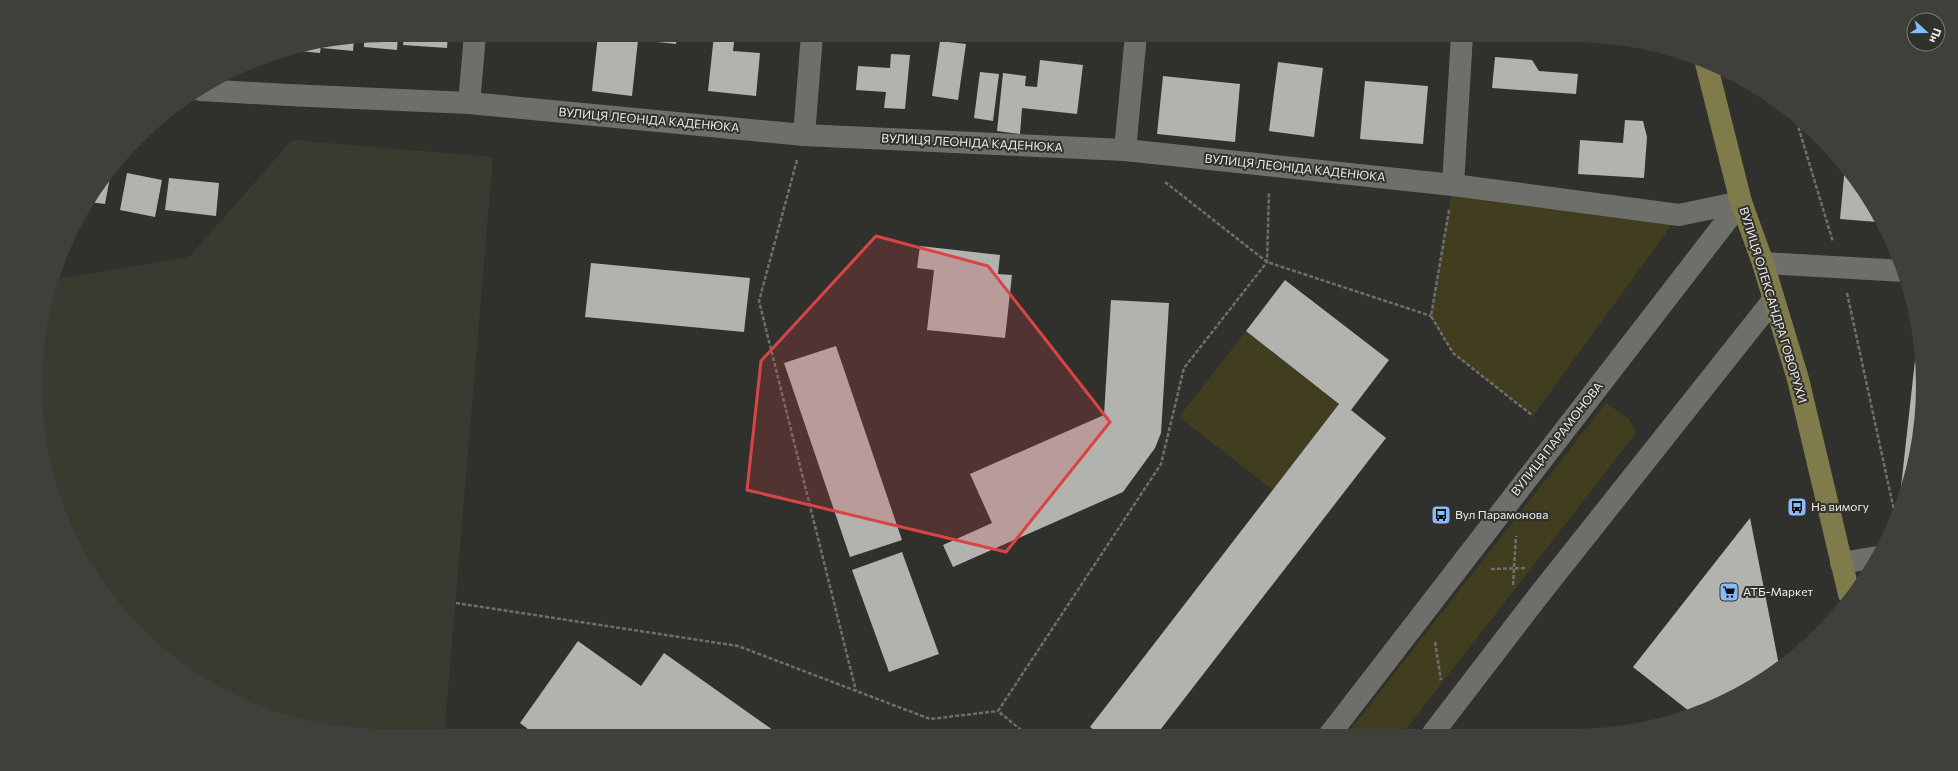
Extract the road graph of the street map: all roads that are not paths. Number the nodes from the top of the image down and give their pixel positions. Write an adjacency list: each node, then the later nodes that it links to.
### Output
1 (474, 42): 7 (street)
2 (811, 42): 8 (street)
3 (1135, 42): 9 (street)
4 (1462, 42): 10 (street)
5 (1708, 70): 11 (main road, ВУЛИЦЯ ОЛЕКСАНДРА ГОВОРУХИ)
6 (210, 91): 7 (street, ВУЛИЦЯ ЛЕОНІДА КАДЕНЮКА)
7 (469, 103): 8 (street, ВУЛИЦЯ ЛЕОНІДА КАДЕНЮКА)
8 (804, 135): 9 (street, ВУЛИЦЯ ЛЕОНІДА КАДЕНЮКА)
9 (1125, 150): 10 (street, ВУЛИЦЯ ЛЕОНІДА КАДЕНЮКА)
10 (1453, 185): 11 (street, ВУЛИЦЯ ЛЕОНІДА КАДЕНЮКА)
11 (1741, 202): 12 (main road, ВУЛИЦЯ ОЛЕКСАНДРА ГОВОРУХИ); 18 (street, ВУЛИЦЯ ПАРАМОНОВА)
12 (1763, 263): 13 (street); 14 (main road, ВУЛИЦЯ ОЛЕКСАНДРА ГОВОРУХИ)
13 (1896, 271)
14 (1773, 300): 16 (main road, ВУЛИЦЯ ОЛЕКСАНДРА ГОВОРУХИ); 19 (street)
15 (1869, 558): 16 (street)
16 (1841, 563): 17 (main road, ВУЛИЦЯ ОЛЕКСАНДРА ГОВОРУХИ)
17 (1848, 590)
18 (1334, 729)
19 (1436, 729)

